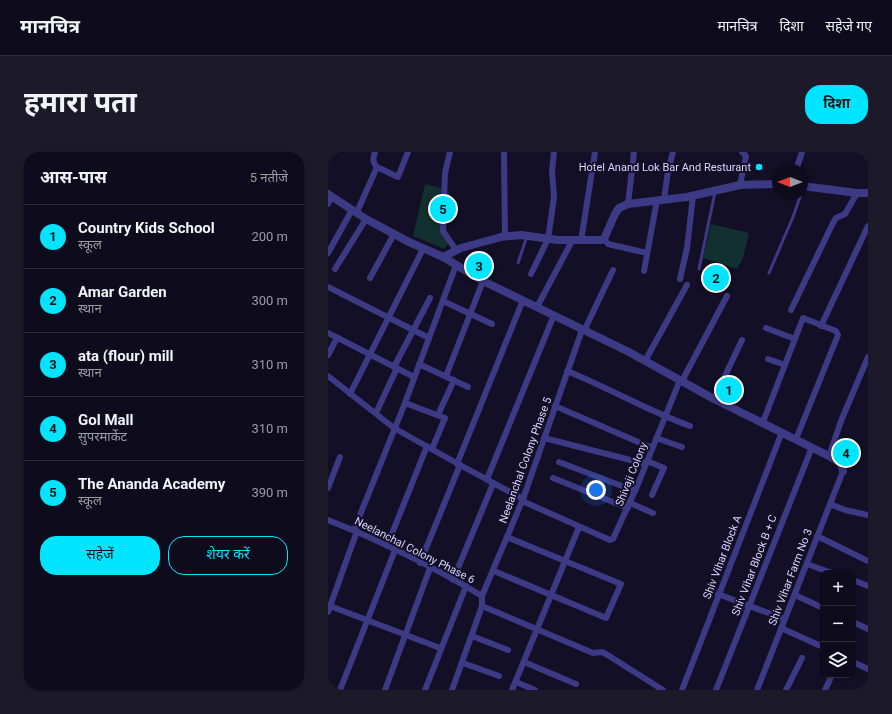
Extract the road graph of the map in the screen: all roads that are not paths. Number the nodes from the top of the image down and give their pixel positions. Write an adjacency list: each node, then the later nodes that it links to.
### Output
1 (375, 152): 12 (street)
2 (408, 152): 12 (street)
3 (450, 152): 36 (street)
4 (504, 152): 30 (street)
5 (554, 152): 31 (street)
6 (595, 152): 34 (street)
7 (634, 152): 24 (street)
8 (673, 152): 21 (street)
9 (745, 152): 14 (street)
10 (802, 152): 11 (street)
11 (798, 164)
12 (377, 167): 25 (street)
13 (772, 184): 14 (street)
14 (740, 185): 16 (street)
15 (808, 189): 17 (street)
16 (715, 190): 20 (street); 43 (lane)
17 (857, 193): 18 (street); 58 (street)
18 (868, 193)
19 (330, 195): 23 (street); 25 (street)
20 (693, 196): 21 (street); 49 (street)
21 (660, 200): 24 (street); 38 (street)
22 (799, 200): 46 (lane)
23 (328, 204)
24 (628, 204): 32 (street)
25 (354, 211): 26 (street); 37 (street)
26 (366, 219): 28 (street); 42 (street)
27 (868, 226): 63 (street)
28 (394, 234): 35 (street); 48 (street)
29 (528, 236): 30 (street); 31 (street); 40 (lane)
30 (505, 237): 36 (street)
31 (548, 239): 33 (street); 47 (street)
32 (604, 239): 34 (street); 38 (street)
33 (572, 241): 34 (street); 57 (street)
34 (581, 241)
35 (423, 249): 39 (street); 61 (street)
36 (456, 250): 39 (street)
37 (328, 253)
38 (647, 253): 45 (street)
39 (443, 257): 41 (street)
40 (518, 263)
41 (456, 265): 50 (street); 56 (street)
42 (334, 269)
43 (699, 269)
44 (613, 270): 66 (street, Neelanchal Colony Phase 5)
45 (644, 271)
46 (769, 273)
47 (531, 274)
48 (370, 278)
49 (680, 279)
50 (483, 281): 55 (street); 59 (street)
51 (687, 285): 76 (street)
52 (328, 288): 61 (street)
53 (727, 296): 85 (street, Shivaji Colony)
54 (430, 298): 65 (street)
55 (523, 300): 57 (street); 109 (street)
56 (443, 301): 59 (street); 69 (street)
57 (537, 307): 60 (street)
58 (791, 310)
59 (471, 314): 62 (street); 82 (street)
60 (554, 315): 66 (street); 112 (street)
61 (388, 318): 65 (street); 72 (street)
62 (492, 324)
63 (821, 326): 70 (street); 100 (street)
64 (766, 328): 70 (street)
65 (413, 330): 69 (street); 79 (street)
66 (583, 330): 76 (street); 80 (street, Neelanchal Colony Phase 5)
67 (328, 333): 68 (street)
68 (337, 338): 72 (street); 73 (street)
69 (429, 338): 77 (street)
70 (795, 339): 78 (street)
71 (742, 340): 88 (street)
72 (370, 354): 79 (street); 87 (street)
73 (328, 355)
74 (868, 358): 105 (street)
75 (768, 359): 78 (street)
76 (644, 361): 85 (street)
77 (419, 364): 82 (street); 83 (street)
78 (785, 365): 94 (street)
79 (396, 367): 83 (street); 91 (street)
80 (567, 371): 90 (street, Neelanchal Colony Phase 5); 93 (street)
81 (328, 376): 87 (street)
82 (446, 376): 84 (street)
83 (414, 377): 89 (street)
84 (454, 380): 86 (street); 92 (street)
85 (681, 381): 88 (street); 93 (street, Shivaji Colony)
86 (468, 387)
87 (350, 394): 91 (street)
88 (714, 399): 94 (street)
89 (405, 403): 92 (street); 96 (street)
90 (555, 406): 98 (street, Neelanchal Colony Phase 5); 103 (street)
91 (376, 413): 96 (street)
92 (438, 415): 102 (street)
93 (664, 417): 95 (street); 99 (street, Shivaji Colony)
94 (763, 422): 97 (street)
95 (690, 426)
96 (394, 428): 102 (street); 123 (street)
97 (782, 432): 100 (street); 139 (street, Shiv Vihar Block A)
98 (544, 438): 108 (street); 116 (street, Neelanchal Colony Phase 5)
99 (656, 438): 103 (street, Shivaji Colony); 104 (street)
100 (796, 439): 101 (street)
101 (812, 447): 105 (street); 145 (street, Shiv Vihar Block B + C)
102 (429, 448): 109 (street); 126 (street)
103 (652, 448): 108 (street, Shivaji Colony)
104 (682, 448)
105 (829, 456): 110 (street)
106 (340, 457): 113 (street)
107 (559, 462): 114 (street)
108 (646, 462): 114 (street, Shivaji Colony); 115 (street)
109 (458, 465): 112 (street); 130 (street)
110 (843, 471): 117 (street, Shiv Vihar Farm No 3)
111 (553, 478): 118 (street)
112 (490, 481): 116 (street); 135 (street)
113 (328, 488)
114 (635, 491): 118 (street, Shivaji Colony)
115 (652, 495)
116 (522, 500): 122 (street); 125 (street, Neelanchal Colony Phase 5)
117 (830, 504): 120 (street); 124 (street, Shiv Vihar Farm No 3)
118 (629, 505): 119 (street); 122 (street, Shivaji Colony)
119 (653, 513)
120 (868, 515)
121 (328, 520): 123 (street, Neelanchal Colony Phase 6)
122 (579, 527): 128 (street)
123 (355, 531): 126 (street, Neelanchal Colony Phase 6); 143 (street)
124 (817, 536): 129 (street); 131 (street, Shiv Vihar Farm No 3)
125 (507, 537): 128 (street); 134 (street, Neelanchal Colony Phase 5)
126 (387, 546): 127 (street, Neelanchal Colony Phase 6)
127 (395, 550): 130 (street, Neelanchal Colony Phase 6); 148 (street)
128 (565, 561): 140 (street); 140 (street)
129 (868, 561)
130 (420, 563): 132 (street, Neelanchal Colony Phase 6)
131 (807, 564): 133 (street); 141 (street, Shiv Vihar Farm No 3)
132 (430, 568): 135 (street, Neelanchal Colony Phase 6); 154 (street)
133 (824, 570)
134 (494, 571): 140 (street); 142 (street, Neelanchal Colony Phase 5)
135 (453, 580): 137 (street, Neelanchal Colony Phase 6)
136 (856, 581): 138 (street)
137 (466, 586): 142 (street, Neelanchal Colony Phase 6); 157 (street)
138 (868, 586)
139 (718, 594): 145 (street); 175 (street, Shiv Vihar Block A)
140 (551, 595): 152 (street)
141 (795, 595): 146 (street); 149 (street, Shiv Vihar Farm No 3)
142 (482, 596): 144 (street, Neelanchal Colony Phase 6)
143 (330, 606): 147 (street); 148 (street)
144 (482, 606): 152 (street); 155 (street, Neelanchal Colony Phase 6)
145 (749, 606): 149 (street); 176 (street, Shiv Vihar Block B + C)
146 (820, 607)
147 (328, 612)
148 (367, 619): 154 (street); 169 (street)
149 (784, 619): 151 (street, Shiv Vihar Farm No 3)
150 (856, 623): 153 (street)
151 (781, 628): 156 (street); 177 (street, Shiv Vihar Farm No 3)
152 (537, 629): 160 (street); 174 (street)
153 (868, 629)
154 (405, 634): 157 (street); 170 (street)
155 (472, 636): 158 (street); 161 (street, Neelanchal Colony Phase 6)
156 (820, 646)
157 (440, 648): 171 (street)
158 (508, 650)
159 (802, 658): 178 (street)
160 (524, 662): 166 (street); 167 (street)
161 (463, 663): 164 (street); 168 (street, Neelanchal Colony Phase 6)
162 (856, 663): 163 (street)
163 (868, 669)
164 (499, 676)
165 (831, 678): 179 (street)
166 (516, 682): 172 (street); 173 (street)
167 (576, 684)
168 (455, 689)
169 (340, 690)
170 (385, 690)
171 (426, 690)
172 (512, 690)
173 (535, 690)
174 (663, 690)
175 (682, 690)
176 (716, 690)
177 (757, 690)
178 (786, 690)
179 (825, 690)

